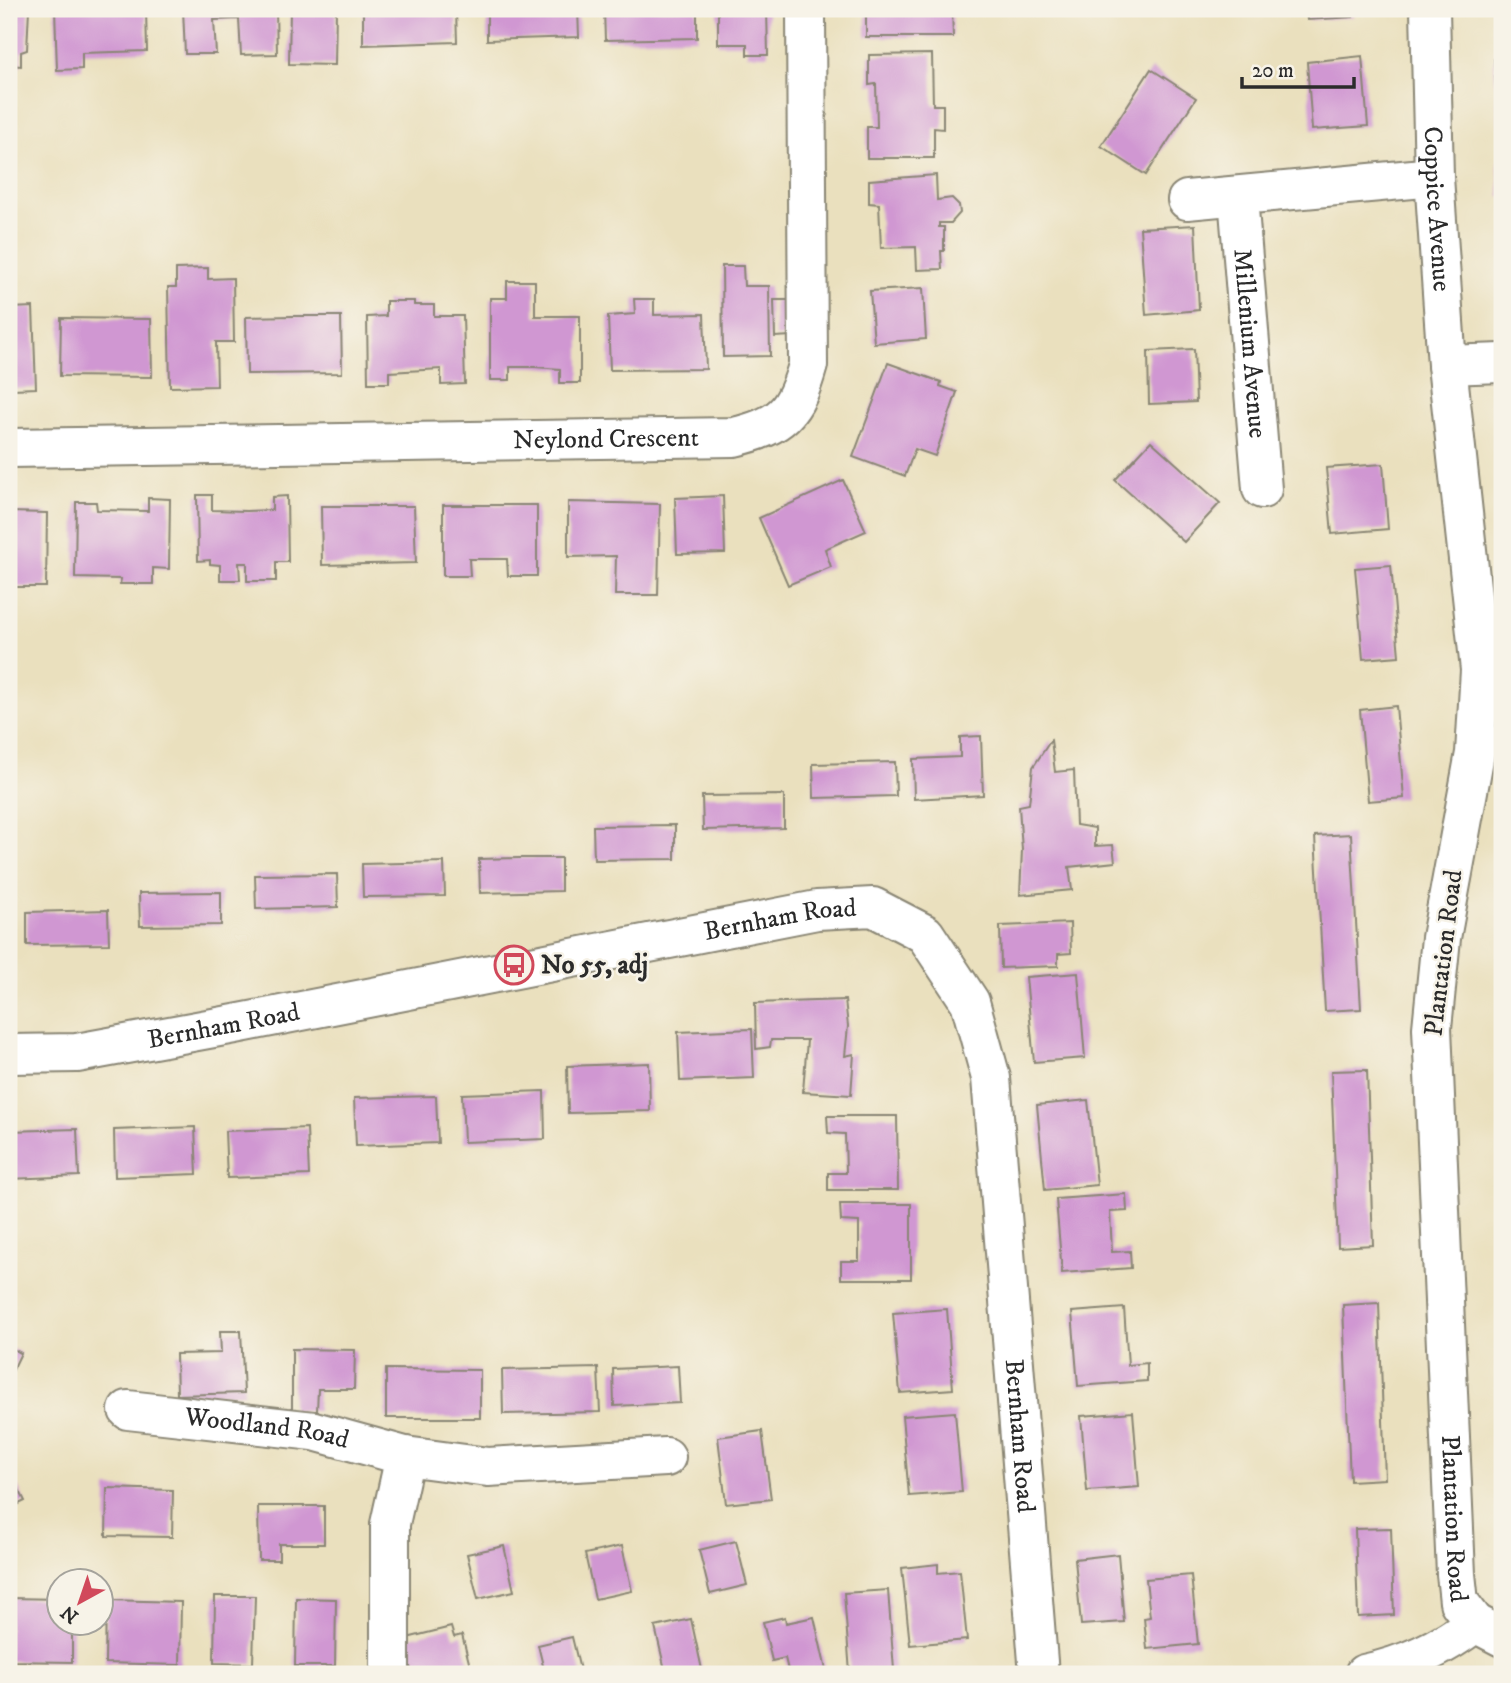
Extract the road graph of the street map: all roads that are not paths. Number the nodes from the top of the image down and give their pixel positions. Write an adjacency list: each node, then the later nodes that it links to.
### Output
1 (806, 9): 8 (street, Neylond Crescent)
2 (1430, 9): 3 (street, Coppice Avenue)
3 (1434, 177): 4 (street); 7 (street, Coppice Avenue)
4 (1238, 197): 5 (street); 9 (street, Millenium Avenue)
5 (1187, 200)
6 (1502, 363): 7 (street)
7 (1447, 365): 14 (street, Plantation Road)
8 (9, 448)
9 (1262, 489)
10 (9, 1054): 16 (street, Bernham Road)
11 (128, 1410): 12 (street, Woodland Road)
12 (405, 1456): 13 (street, Woodland Road); 15 (street)
13 (666, 1457)
14 (1488, 1630): 17 (street)
15 (390, 1674)
16 (1039, 1674)
17 (1364, 1674)

